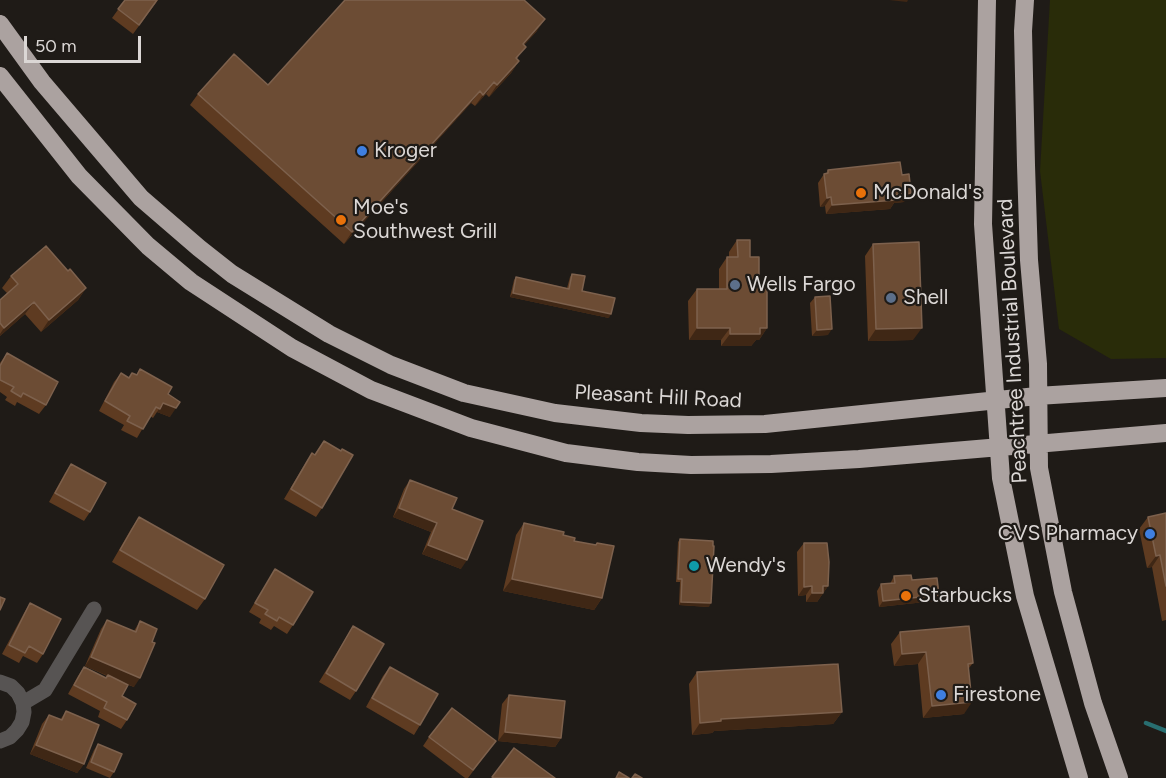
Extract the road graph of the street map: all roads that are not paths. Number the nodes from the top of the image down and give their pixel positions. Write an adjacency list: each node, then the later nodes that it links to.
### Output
1 (987, 0): 7 (highway, Peachtree Industrial Boulevard)
2 (1025, 0): 6 (highway, Peachtree Industrial Boulevard)
3 (0, 24): 7 (highway, Pleasant Hill Road)
4 (0, 76): 10 (highway)
5 (1166, 388): 6 (highway, Pleasant Hill Road)
6 (1037, 396): 7 (highway, Pleasant Hill Road); 9 (highway, Peachtree Industrial Boulevard)
7 (995, 400): 10 (highway, Peachtree Industrial Boulevard)
8 (1166, 433): 9 (highway)
9 (1038, 443): 10 (highway); 16 (highway, Peachtree Industrial Boulevard)
10 (997, 447): 15 (highway, Peachtree Industrial Boulevard)
11 (94, 609): 13 (street)
12 (0, 682): 13 (street)
13 (23, 703): 14 (street)
14 (0, 743)
15 (1079, 778)
16 (1119, 778)

